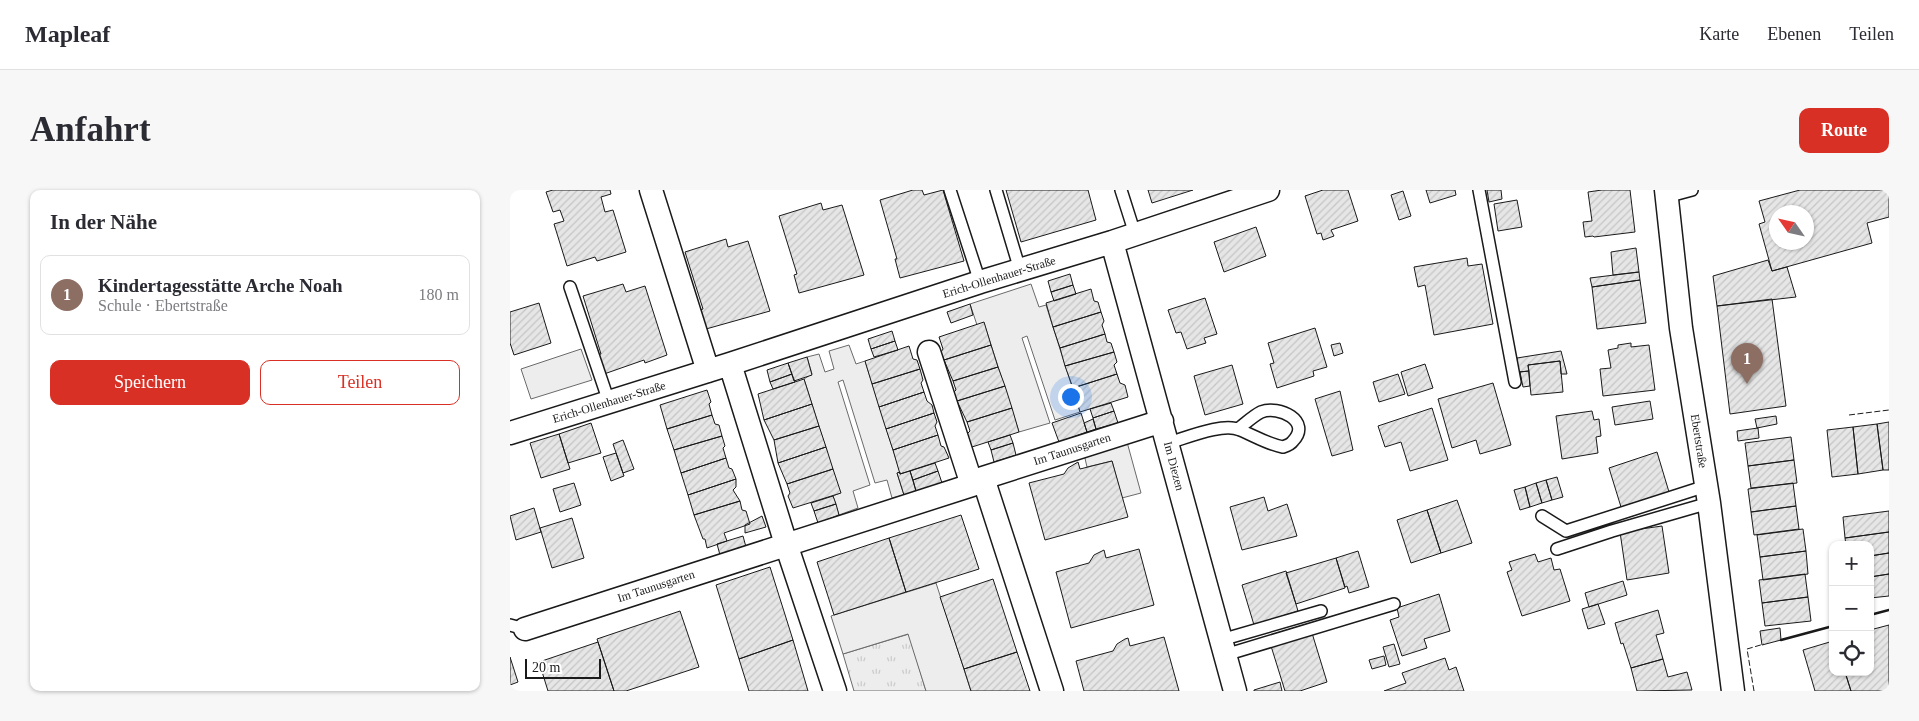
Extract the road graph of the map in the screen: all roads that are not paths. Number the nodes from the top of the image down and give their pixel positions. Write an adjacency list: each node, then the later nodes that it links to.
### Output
1 (651, 190): 16 (street)
2 (950, 190): 12 (lane)
3 (996, 190): 11 (lane)
4 (1121, 190): 9 (lane)
5 (1267, 190): 9 (street, Erich-Ollenhauer-Straße)
6 (1479, 190): 17 (lane)
7 (1692, 190): 8 (lane)
8 (1666, 193): 24 (street, Ebertstraße)
9 (1135, 234): 10 (street, Erich-Ollenhauer-Straße)
10 (1112, 242): 11 (street, Erich-Ollenhauer-Straße); 19 (street, Im Diezen)
11 (1020, 270): 12 (street, Erich-Ollenhauer-Straße)
12 (980, 282): 15 (street, Erich-Ollenhauer-Straße)
13 (570, 287): 18 (lane)
14 (929, 352): 23 (street)
15 (730, 364): 16 (street, Erich-Ollenhauer-Straße); 26 (street)
16 (708, 371): 18 (street, Erich-Ollenhauer-Straße)
17 (1515, 382)
18 (609, 402): 21 (street, Erich-Ollenhauer-Straße)
19 (1162, 420): 22 (street, Im Diezen); 23 (street, Im Taunusgarten)
20 (1238, 429): 20 (lane); 22 (lane)
21 (510, 433)
22 (1168, 443): 31 (street, Im Diezen)
23 (978, 481): 26 (street, Im Taunusgarten); 33 (street)
24 (1707, 494): 25 (lane); 27 (lane); 35 (street, Ebertstraße)
25 (1542, 516)
26 (786, 544): 30 (street, Im Taunusgarten); 32 (street)
27 (1557, 549)
28 (1394, 604): 31 (lane)
29 (1321, 611): 31 (lane)
30 (517, 627)
31 (1223, 648): 34 (street, Im Diezen)
32 (835, 691)
33 (1052, 691)
34 (1235, 691)
35 (1734, 691)

